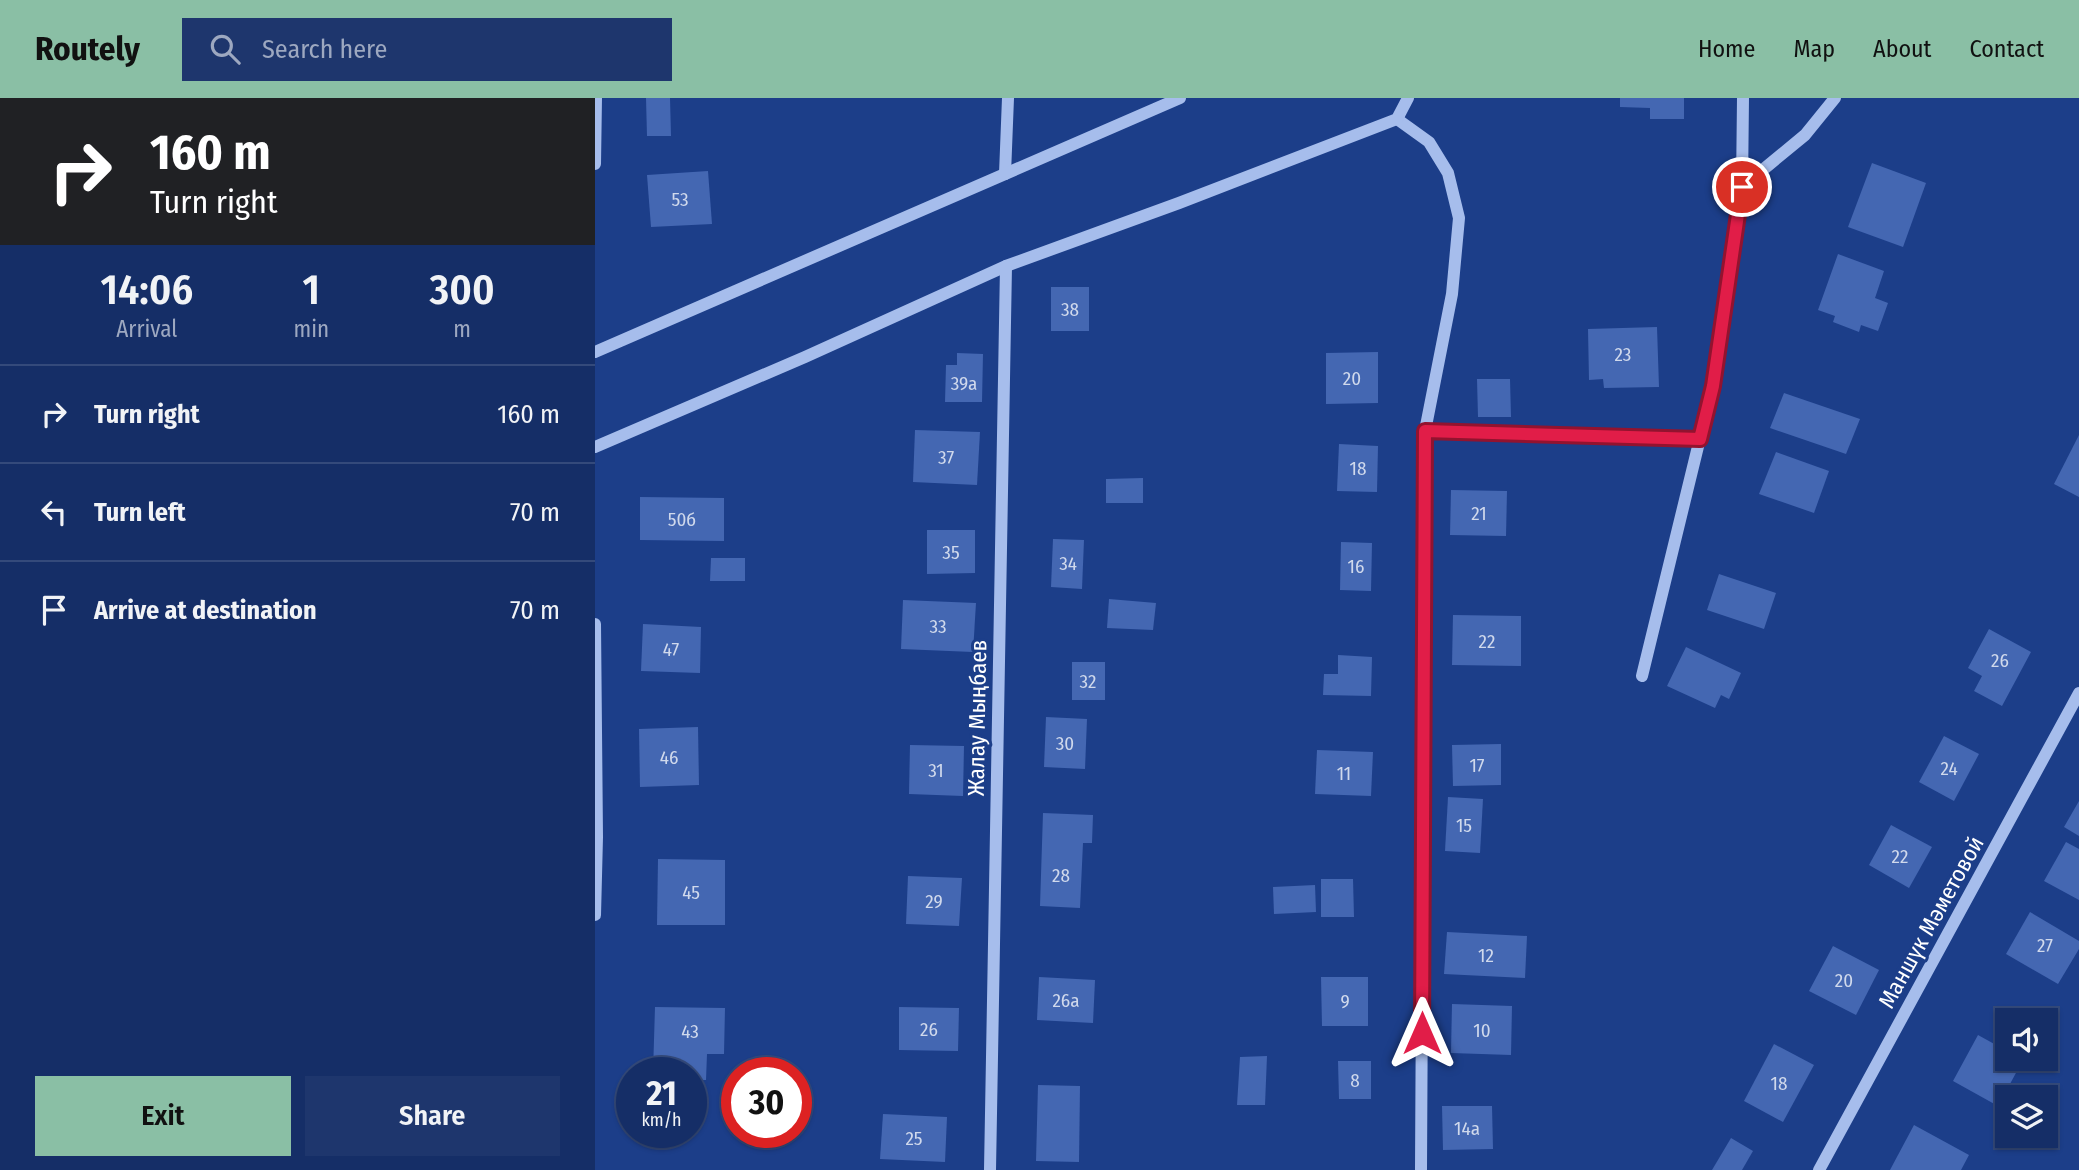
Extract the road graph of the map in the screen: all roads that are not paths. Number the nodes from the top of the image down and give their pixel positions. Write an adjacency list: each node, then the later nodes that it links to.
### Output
1 (596, 98): 8 (street)
2 (1008, 98): 9 (street)
3 (1180, 98): 9 (street)
4 (1408, 98): 7 (street)
5 (1743, 98): 10 (street)
6 (1835, 98): 10 (street)
7 (1397, 119): 11 (street); 13 (street)
8 (595, 164)
9 (1005, 174): 12 (street)
10 (1742, 187): 14 (street)
11 (1006, 266): 15 (street); 21 (street, Жалау Мыңбаев)
12 (595, 352)
13 (1425, 431): 14 (street); 22 (street)
14 (1700, 439): 17 (street)
15 (595, 447)
16 (595, 624): 19 (street)
17 (1642, 676)
18 (2079, 693): 23 (street, Маншүк Мәметовой)
19 (596, 838): 20 (street)
20 (595, 915)
21 (990, 1170)
22 (1421, 1170)
23 (1819, 1170)

